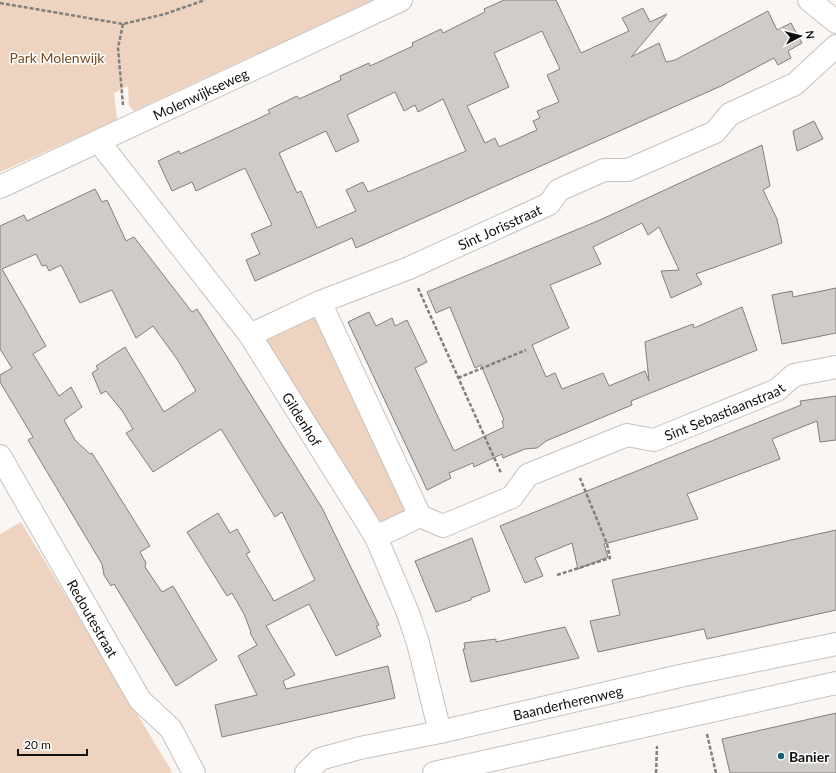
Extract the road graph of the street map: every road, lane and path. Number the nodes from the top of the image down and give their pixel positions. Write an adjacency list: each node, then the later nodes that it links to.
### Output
1 (205, 0): 6 (path)
2 (401, 0): 8 (street, Molenwijkseweg)
3 (809, 0): 5 (street)
4 (0, 3): 6 (path)
5 (836, 22)
6 (123, 24): 8 (path)
7 (836, 46): 11 (street, Sint Jorisstraat)
8 (127, 128): 9 (street, Molenwijkseweg)
9 (99, 142): 10 (street, Molenwijkseweg); 13 (street, Gildenhof)
10 (0, 187)
11 (409, 268): 12 (street, Sint Jorisstraat); 16 (path)
12 (320, 302): 13 (street, Sint Jorisstraat); 20 (street)
13 (250, 335): 21 (street, Gildenhof)
14 (526, 350): 16 (path)
15 (836, 366): 18 (street, Sint Sebastiaanstraat)
16 (458, 378): 19 (path)
17 (0, 456): 27 (street, Redoutestraat)
18 (561, 462): 19 (street, Sint Sebastiaanstraat); 22 (path)
19 (512, 497): 20 (street)
20 (420, 516): 21 (street)
21 (376, 537): 26 (street, Gildenhof)
22 (556, 575)
23 (836, 644): 26 (street, Baanderherenweg)
24 (836, 683): 25 (street)
25 (703, 714): 29 (street); 30 (path)
26 (440, 732): 28 (street, Baanderherenweg)
27 (194, 773)
28 (306, 773)
29 (434, 773)
30 (716, 773)

